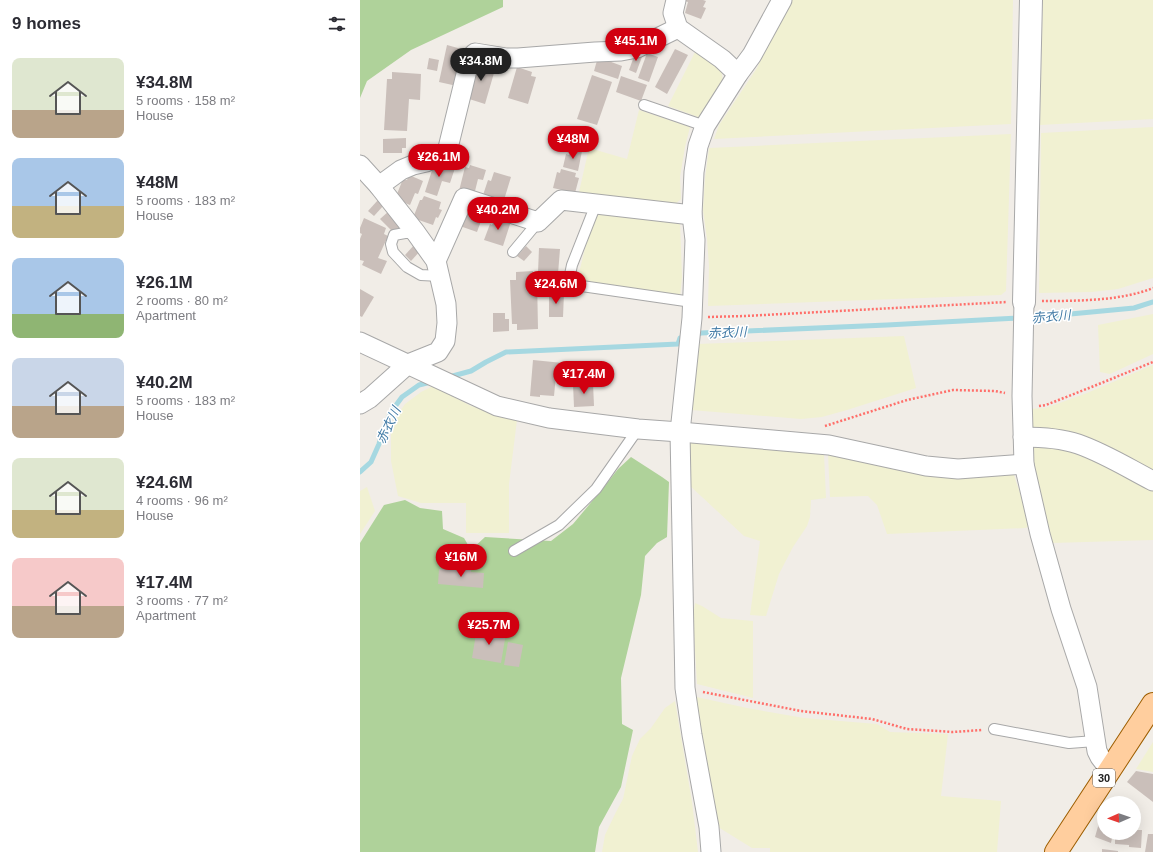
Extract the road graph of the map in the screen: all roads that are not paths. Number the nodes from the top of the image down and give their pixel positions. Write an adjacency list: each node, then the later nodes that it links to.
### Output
1 (676, 0): 4 (street)
2 (782, 0): 5 (street)
3 (1031, 0): 16 (street)
4 (678, 28): 5 (street); 9 (street)
5 (738, 74): 7 (street)
6 (644, 105): 7 (lane)
7 (705, 126): 11 (street)
8 (360, 165): 9 (street)
9 (379, 186): 13 (street)
10 (596, 204): 11 (street); 12 (street); 17 (lane)
11 (692, 215): 17 (street)
12 (538, 222): 14 (lane); 15 (street)
13 (416, 233): 15 (street); 15 (lane)
14 (513, 252)
15 (438, 269): 19 (street)
16 (1024, 302): 23 (street)
17 (692, 310): 22 (street)
18 (360, 342): 19 (street)
19 (408, 364): 20 (street); 21 (street)
20 (360, 404)
21 (638, 429): 22 (street); 26 (lane)
22 (680, 432): 24 (street); 32 (street)
23 (1023, 437): 24 (street); 25 (street)
24 (1024, 464): 29 (street)
25 (1153, 481)
26 (514, 551)
27 (1153, 704): 30 (main road, 30)
28 (994, 729): 29 (lane)
29 (1095, 742): 30 (street)
30 (1110, 770): 31 (main road, 30)
31 (1063, 849)
32 (711, 852)

